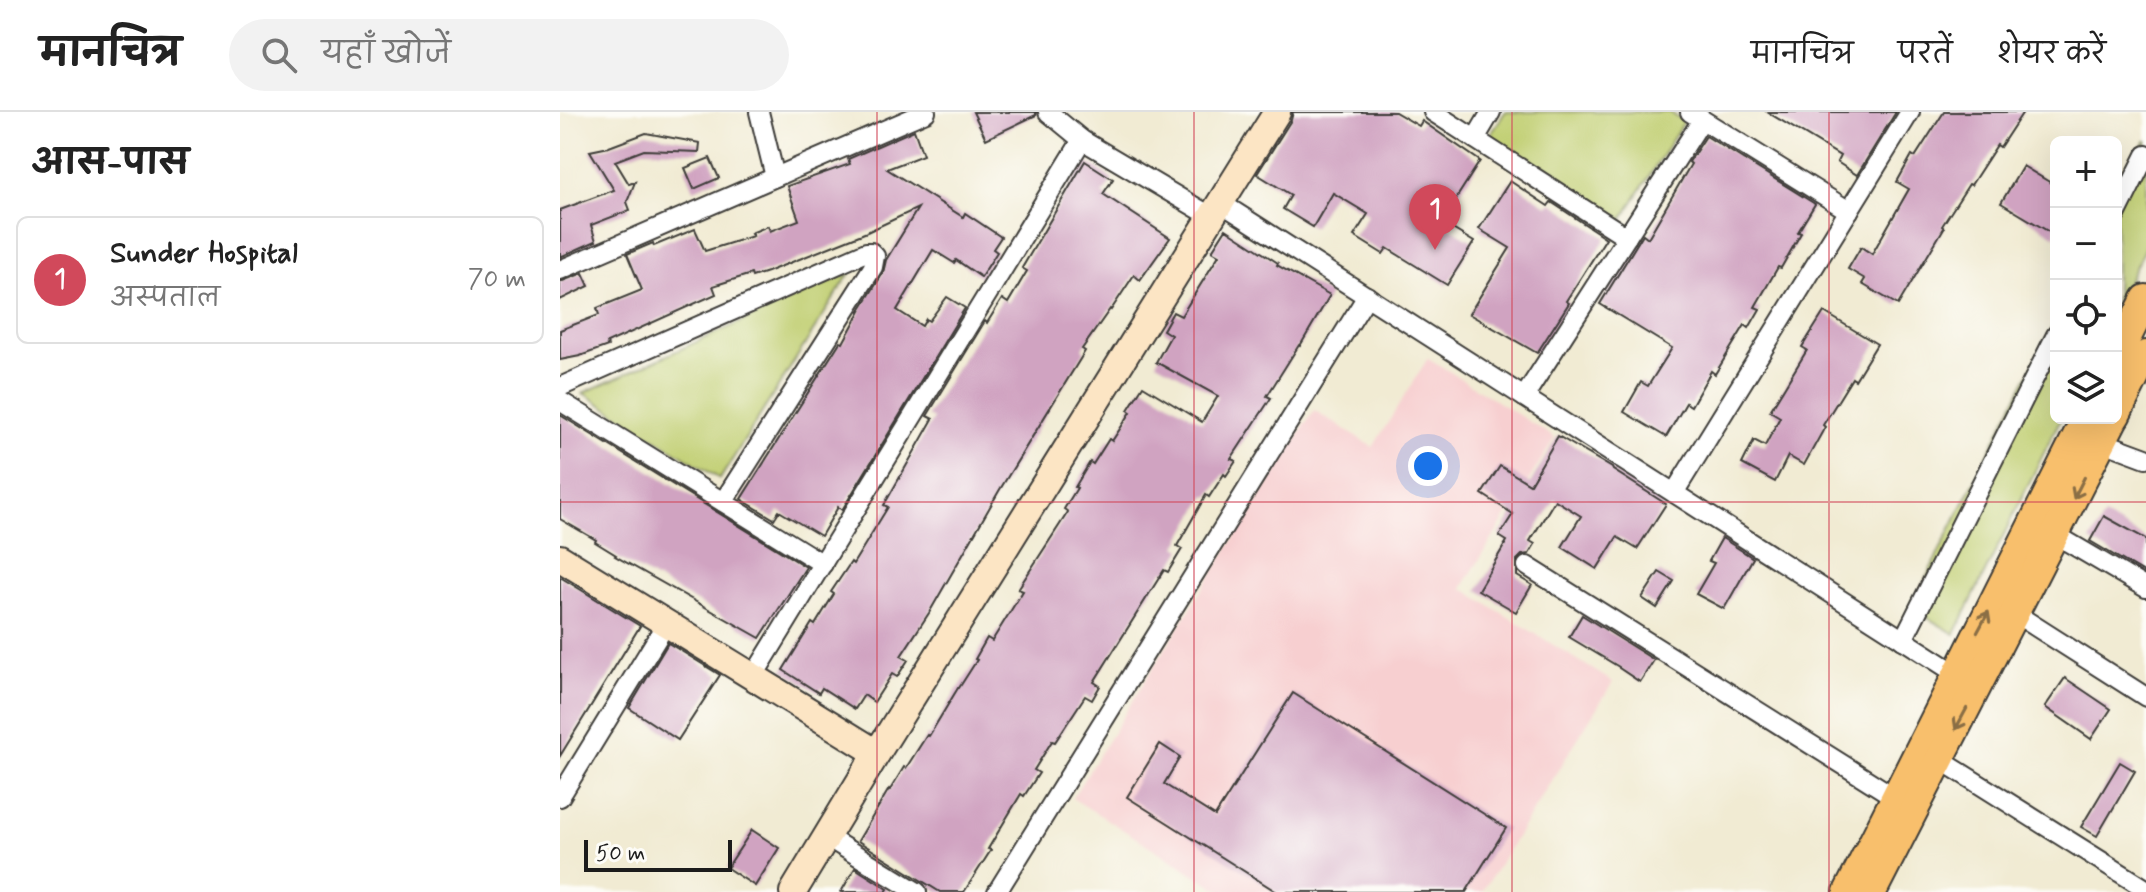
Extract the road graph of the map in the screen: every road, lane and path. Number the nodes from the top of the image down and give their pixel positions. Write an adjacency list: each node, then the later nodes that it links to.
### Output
1 (759, 112): 13 (street)
2 (926, 112): 9 (street)
3 (1048, 112): 11 (street)
4 (1277, 112): 15 (street)
5 (1433, 112): 10 (street)
6 (1491, 112): 10 (street)
7 (1910, 112): 16 (street)
8 (1696, 116): 16 (street); 17 (street)
9 (904, 117): 13 (street)
10 (1475, 139): 17 (street)
11 (1082, 140): 15 (street); 34 (street)
12 (2146, 155): 14 (street)
13 (775, 177): 18 (street)
14 (2120, 208)
15 (1217, 210): 19 (street); 43 (street)
16 (1849, 211): 30 (street)
17 (1627, 237): 25 (street)
18 (560, 270)
19 (1367, 296): 25 (street); 51 (street)
20 (2146, 299): 22 (main road)
21 (2050, 347): 39 (street)
22 (2120, 352)
23 (2146, 355): 28 (main road)
24 (560, 387): 31 (street)
25 (1524, 397): 30 (street)
26 (560, 401): 31 (street)
27 (2083, 424): 41 (main road, one-way to 27)
28 (2111, 425): 29 (street); 32 (main road, one-way to 32)
29 (2146, 458)
30 (1674, 493): 39 (street)
31 (723, 502): 34 (street)
32 (2056, 535): 36 (street); 37 (main road)
33 (560, 558): 38 (street)
34 (823, 564): 40 (street)
35 (1527, 566): 46 (street)
36 (2146, 588)
37 (2016, 614): 41 (main road); 42 (street)
38 (666, 624): 40 (street); 45 (street)
39 (1903, 640): 41 (street)
40 (753, 677): 43 (street)
41 (1967, 680): 44 (main road, one-way to 44); 46 (main road)
42 (2146, 697)
43 (877, 753): 47 (street)
44 (1939, 759): 46 (main road); 48 (street)
45 (560, 797)
46 (1905, 803): 52 (main road); 53 (main road)
47 (827, 837): 49 (street); 50 (street)
48 (2146, 889)
49 (793, 892)
50 (917, 892)
51 (997, 892)
52 (1848, 892)
53 (1872, 892)

